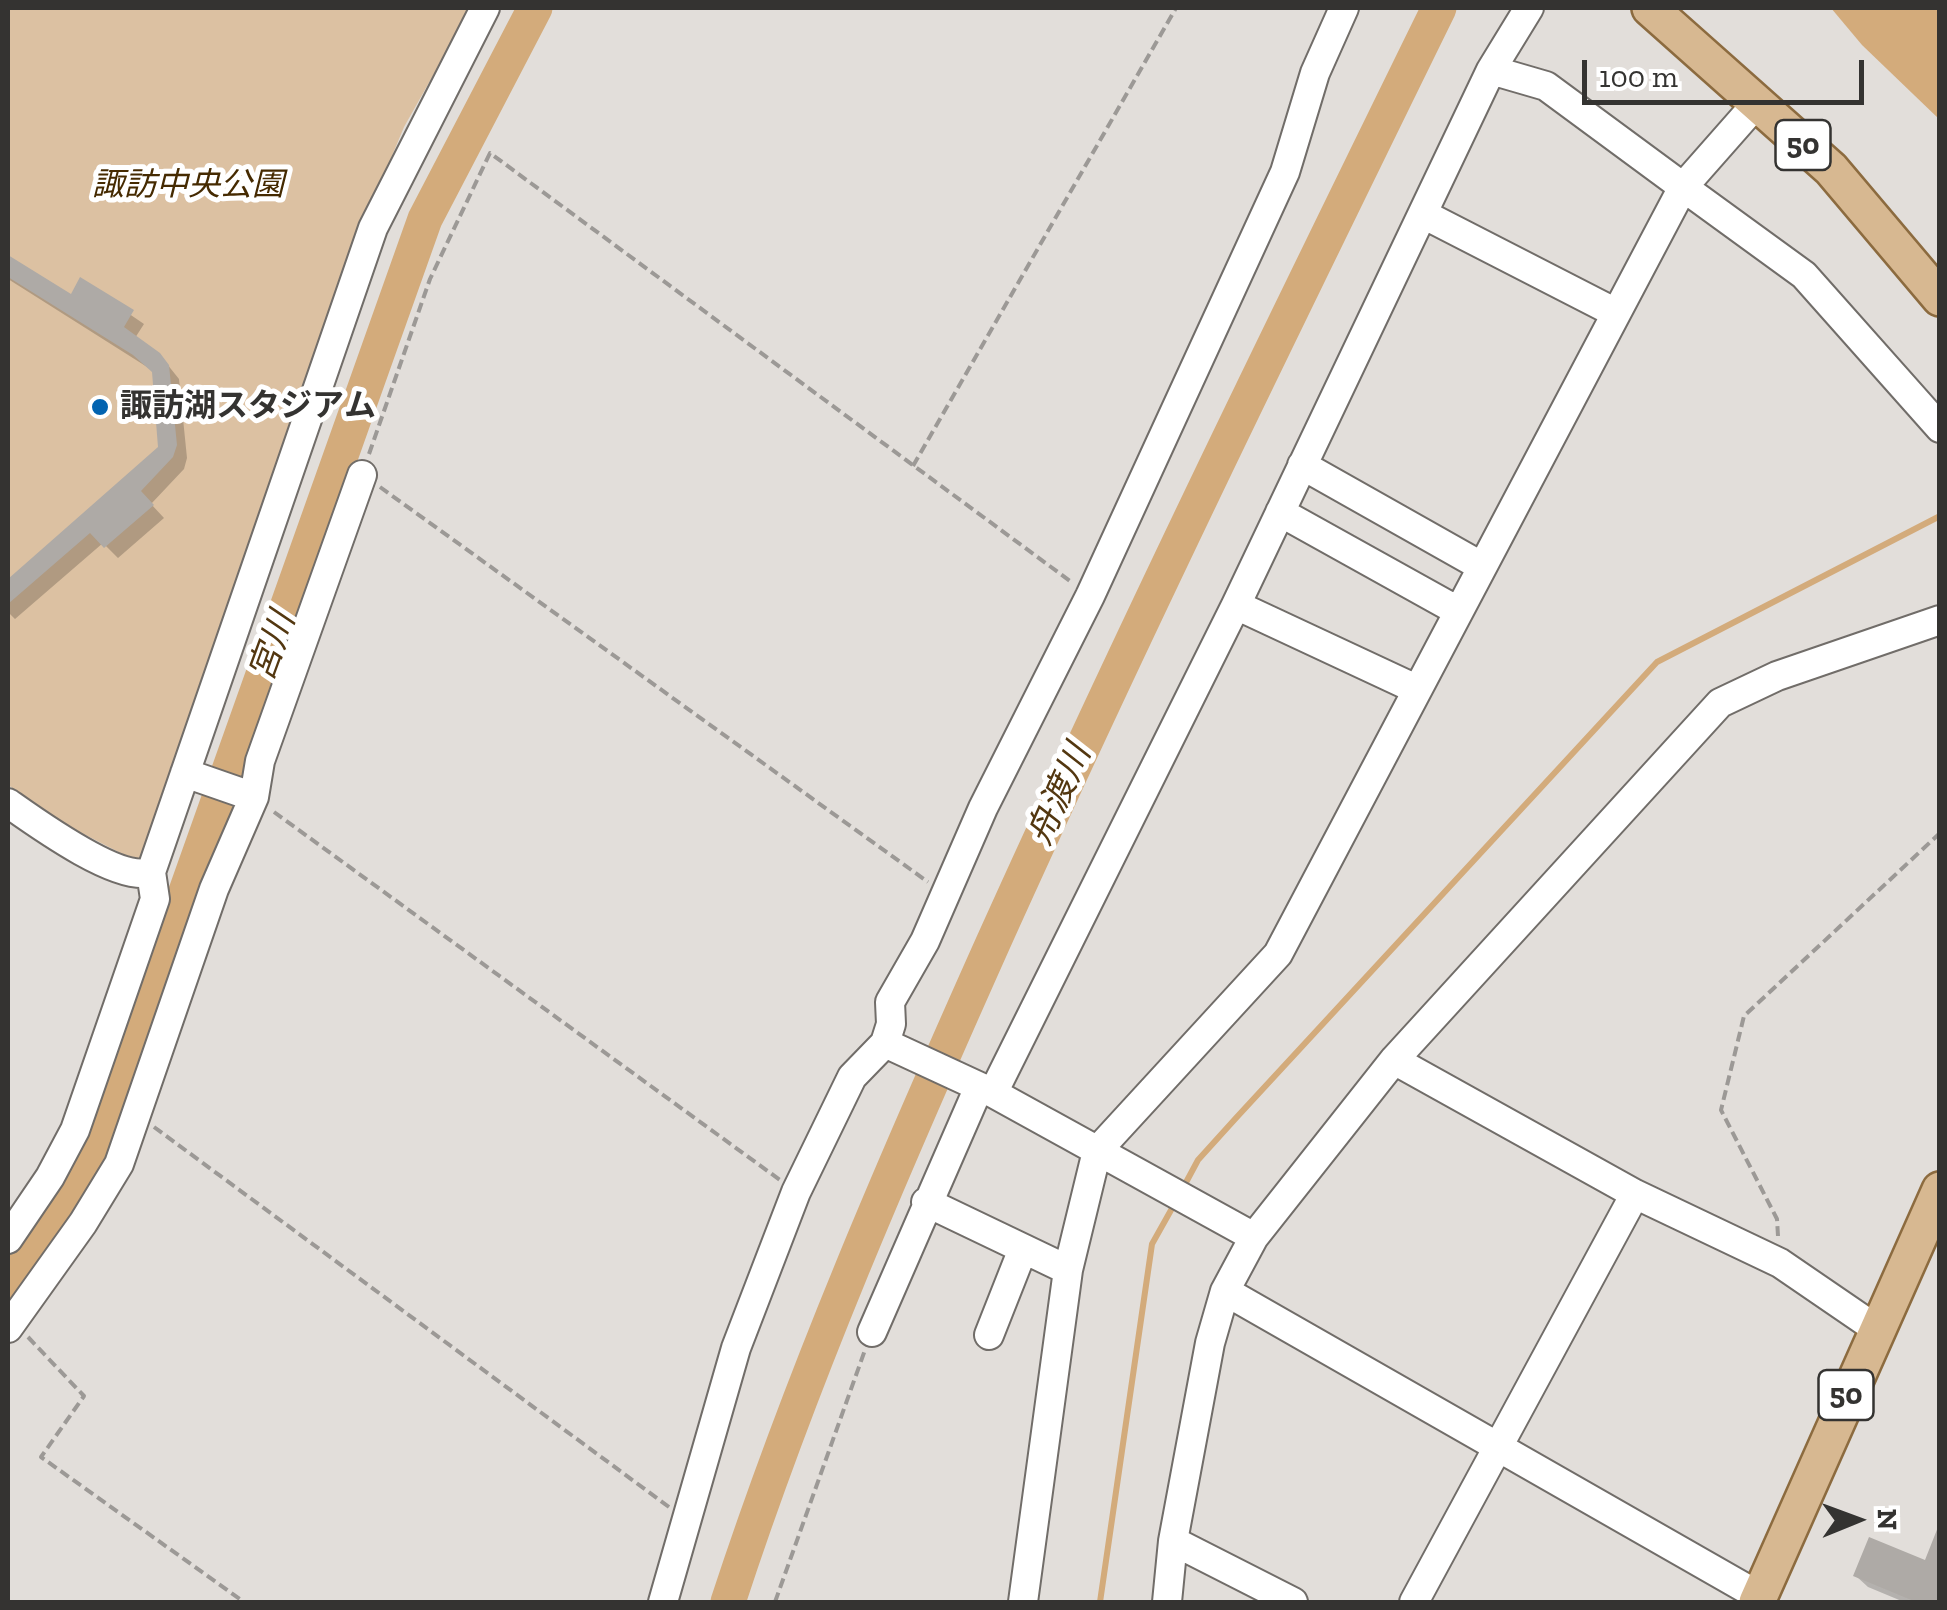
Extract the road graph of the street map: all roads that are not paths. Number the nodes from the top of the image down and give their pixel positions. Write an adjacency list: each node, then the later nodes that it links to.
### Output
1 (484, 8): 20 (street)
2 (1344, 8): 24 (street)
3 (1528, 8): 5 (street)
4 (1650, 8): 6 (main road, 50)
5 (1491, 70): 7 (street); 8 (street)
6 (1757, 104): 7 (street); 9 (main road, 50)
7 (1682, 187): 10 (street); 11 (street)
8 (1422, 214): 10 (street); 12 (street)
9 (1940, 298)
10 (1614, 312): 15 (street)
11 (1940, 428)
12 (1302, 466): 14 (street); 15 (street)
13 (362, 475): 21 (street)
14 (1280, 512): 16 (street); 17 (street)
15 (1481, 566): 17 (street)
16 (1236, 605): 19 (street); 26 (street)
17 (1458, 611): 19 (street)
18 (1940, 620): 25 (street)
19 (1416, 688): 27 (street)
20 (192, 774): 21 (street); 23 (street)
21 (251, 795): 36 (street)
22 (8, 803): 23 (street)
23 (150, 872): 32 (street)
24 (890, 1045): 26 (street); 43 (street)
25 (1394, 1060): 29 (street); 31 (street)
26 (980, 1088): 27 (street); 30 (street)
27 (1097, 1151): 31 (street); 34 (street)
28 (1940, 1190): 37 (main road, 50)
29 (1634, 1194): 37 (street); 40 (street)
30 (926, 1202): 33 (street); 38 (street)
31 (1254, 1237): 35 (street)
32 (8, 1239)
33 (1023, 1249): 34 (street); 39 (street)
34 (1068, 1270): 44 (street)
35 (1225, 1291): 40 (street); 41 (street)
36 (10, 1325)
37 (1876, 1328): 42 (main road, 50)
38 (872, 1332)
39 (988, 1336)
40 (1495, 1448): 42 (street); 47 (street)
41 (1173, 1541): 45 (street); 46 (street)
42 (1758, 1600)
43 (663, 1602)
44 (1022, 1602)
45 (1167, 1602)
46 (1293, 1602)
47 (1414, 1602)

